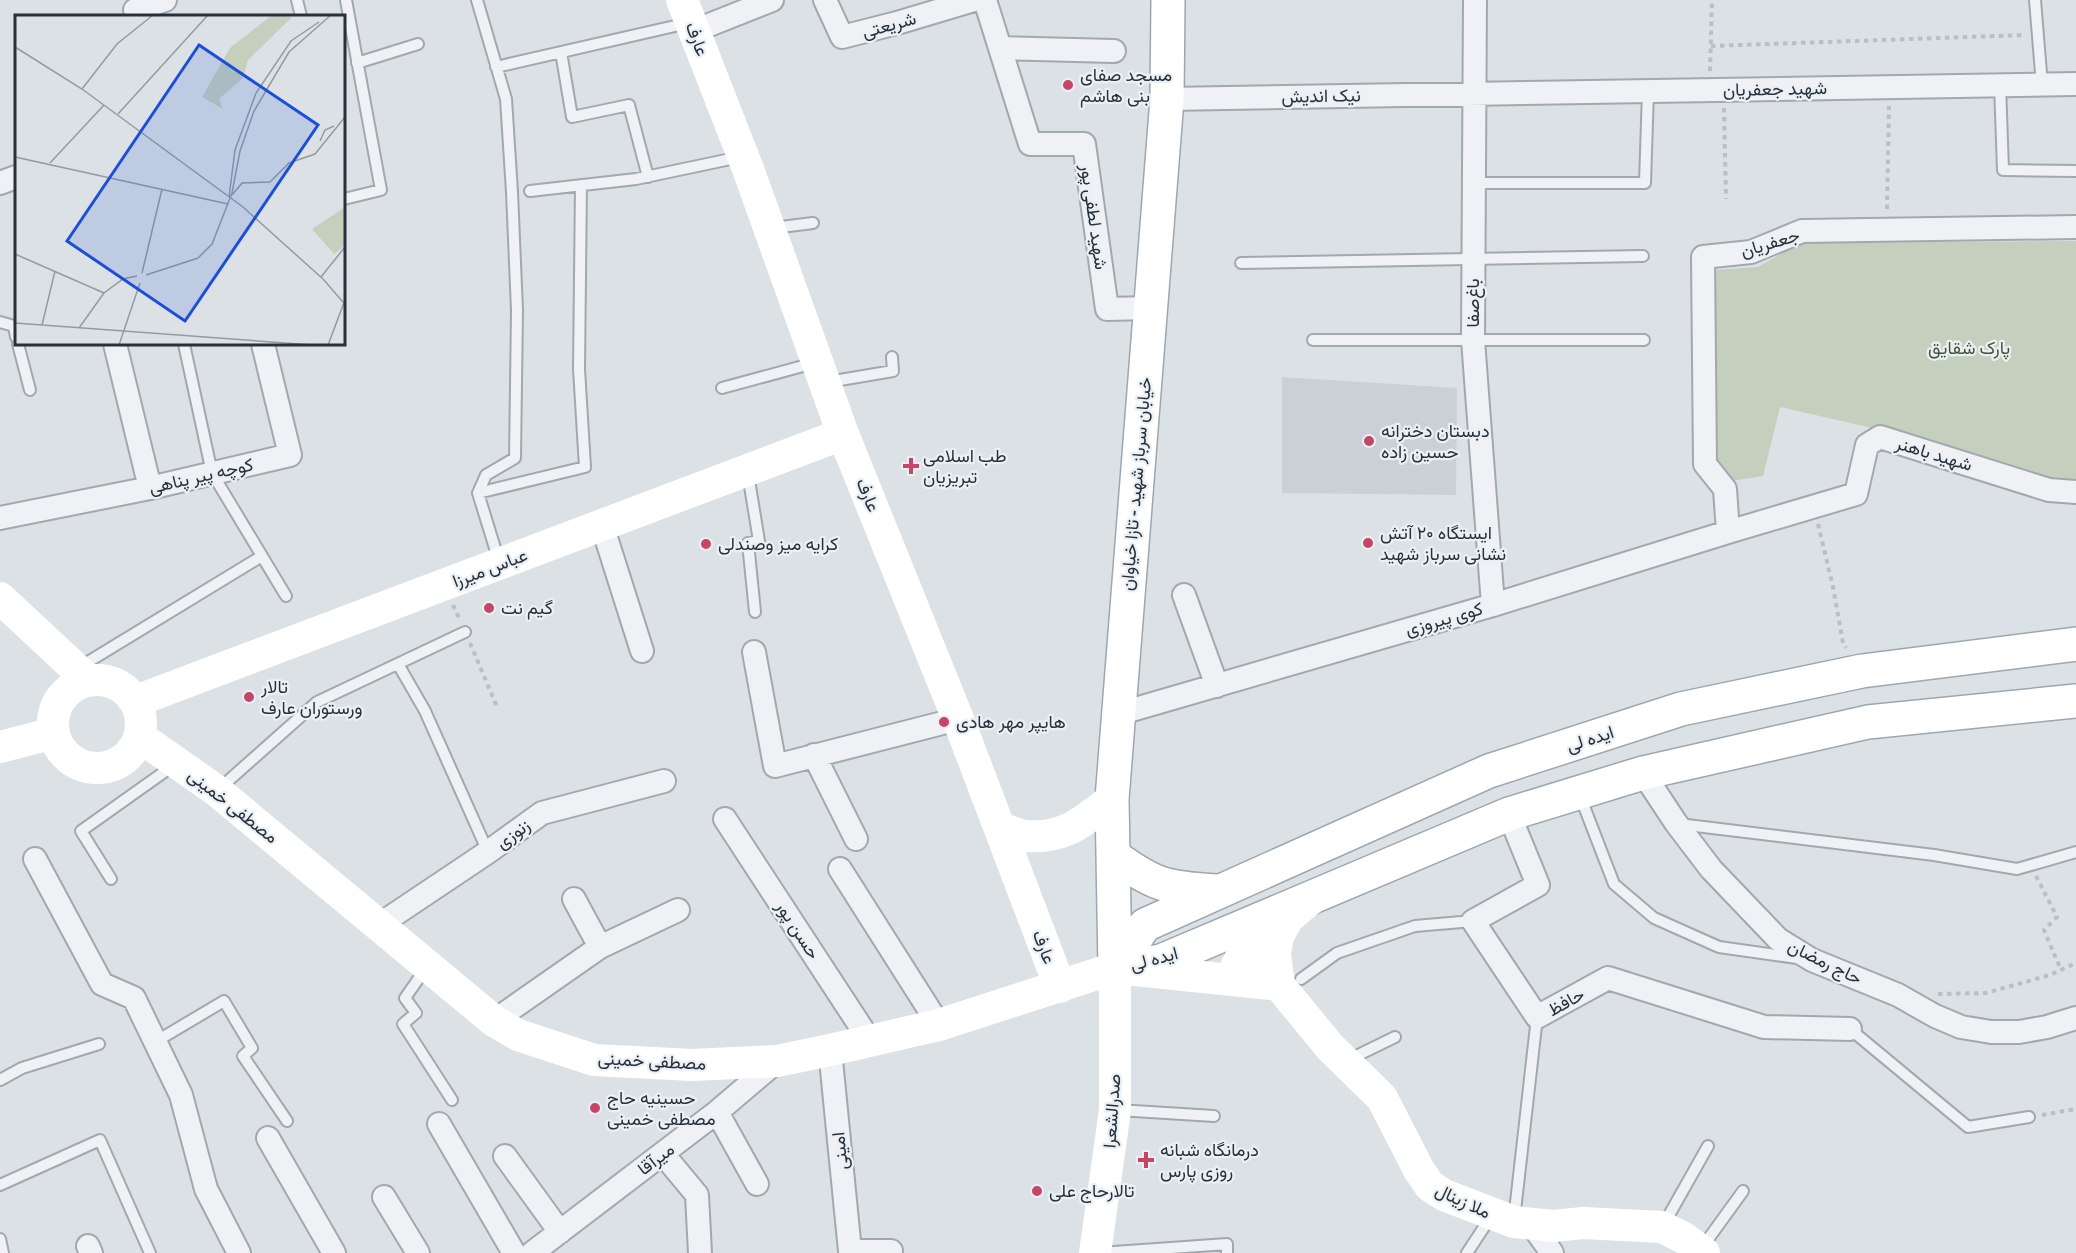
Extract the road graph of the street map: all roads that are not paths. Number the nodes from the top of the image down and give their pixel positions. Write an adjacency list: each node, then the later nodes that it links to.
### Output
1 (165, 0): 12 (street)
2 (297, 0): 13 (lane)
3 (346, 0): 19 (lane)
4 (477, 0): 20 (lane)
5 (772, 0): 14 (street)
6 (825, 0): 7 (street, شریعتی)
7 (974, 0)
8 (985, 0): 16 (street, شهید لطفی پور)
9 (1168, 0): 26 (main road, خیابان سرباز شهید - تازا خیاوان)
10 (1475, 0): 25 (street, باغ‌صفا)
11 (2035, 0): 23 (lane)
12 (136, 13)
13 (301, 15)
14 (689, 18): 18 (lane); 27 (main road, عارف)
15 (418, 44): 19 (lane)
16 (1000, 48): 17 (street); 42 (street, شهید لطفی پور)
17 (1114, 51)
18 (561, 52): 20 (lane); 30 (lane)
19 (357, 63): 35 (lane)
20 (496, 67): 61 (lane)
21 (2076, 84): 23 (street, شهید جعفریان)
22 (2000, 85): 23 (street, شهید جعفریان); 24 (street, شهید جعفریان); 28 (lane)
23 (2042, 85)
24 (1648, 91): 25 (street, شهید جعفریان); 32 (lane)
25 (1474, 93): 26 (street, نیک اندیش); 32 (street, باغ‌صفا)
26 (1167, 99): 42 (main road, خیابان سرباز شهید - تازا خیاوان)
27 (743, 156): 30 (lane); 38 (main road, عارف)
28 (2076, 171)
29 (15, 177): 31 (street)
30 (648, 177): 33 (lane)
31 (0, 183)
32 (1474, 183): 40 (street, باغ‌صفا)
33 (581, 185): 34 (lane); 61 (lane)
34 (530, 190)
35 (345, 199)
36 (813, 223): 38 (lane)
37 (2076, 227): 64 (street, جعفریان)
38 (770, 228): 53 (main road, عارف)
39 (1643, 256): 40 (lane)
40 (1473, 258): 41 (lane); 46 (street, باغ‌صفا)
41 (1241, 263)
42 (1150, 308): 81 (main road, خیابان سرباز شهید - تازا خیاوان)
43 (0, 322): 44 (lane)
44 (15, 332)
45 (1313, 340): 46 (lane)
46 (1473, 340): 47 (lane); 70 (street, باغ‌صفا)
47 (1644, 340)
48 (18, 345): 55 (lane)
49 (115, 345): 59 (street)
50 (184, 345): 58 (lane)
51 (263, 345): 58 (street, کوچه پیر پناهی)
52 (892, 357): 53 (lane)
53 (821, 372): 54 (lane); 56 (main road, عارف)
54 (722, 388)
55 (30, 390)
56 (843, 434): 57 (main road, عباس میرزا); 82 (main road, عارف)
57 (747, 471): 63 (main road, عباس میرزا); 71 (lane)
58 (212, 473): 59 (street, کوچه پیر پناهی); 65 (lane)
59 (150, 488): 62 (street, کوچه پیر پناهی)
60 (2076, 492): 64 (street, شهید باهنر)
61 (478, 493): 66 (lane)
62 (0, 518)
63 (602, 525): 66 (main road, عباس میرزا); 74 (street)
64 (1728, 532): 70 (street, کوی پیروزی)
65 (262, 556): 68 (lane); 77 (lane)
66 (500, 564): 79 (main road, عباس میرزا)
67 (1184, 595): 78 (street)
68 (286, 597)
69 (0, 598): 77 (main road)
70 (1493, 605): 78 (street, کوی پیروزی)
71 (755, 612)
72 (465, 632): 76 (lane)
73 (2076, 644): 104 (main road, ایده لى)
74 (642, 651)
75 (754, 652): 86 (street)
76 (398, 664): 90 (lane); 98 (lane)
77 (82, 675): 79 (main road); 83 (main road)
78 (1217, 686): 81 (street, کوی پیروزی)
79 (136, 701): 84 (main road)
80 (2076, 701): 88 (main road, ایده لى)
81 (1118, 714): 92 (main road, خیابان سرباز شهید - تازا خیاوان)
82 (958, 719): 86 (street); 96 (main road, عارف)
83 (54, 733): 84 (main road); 85 (main road)
84 (140, 738): 87 (main road, مصطفی خمینی)
85 (0, 747)
86 (814, 756): 97 (street)
87 (177, 763): 90 (main road, مصطفی خمینی); 103 (lane)
88 (1643, 773): 91 (main road, ایده لى); 95 (street, حاج رمضان)
89 (664, 781): 98 (street, زنوزی)
90 (217, 791): 109 (main road, مصطفی خمینی)
91 (1579, 791): 93 (main road, ایده لى); 112 (lane)
92 (1112, 799): 96 (main road); 100 (main road, خیابان سرباز شهید - تازا خیاوان)
93 (1509, 814): 105 (main road, ایده لى); 108 (street)
94 (725, 819): 124 (street, حسن پور)
95 (1676, 823): 99 (lane); 112 (street, حاج رمضان)
96 (999, 827): 117 (main road, عارف)
97 (856, 839)
98 (488, 852): 109 (street, زنوزی)
99 (2076, 852)
100 (1114, 856): 104 (main road); 114 (main road, خیابان سرباز شهید - تازا خیاوان)
101 (35, 859): 125 (street)
102 (840, 869): 121 (street)
103 (111, 879)
104 (1219, 891): 114 (main road, ایده لى)
105 (1317, 894): 111 (main road); 114 (main road, ایده لى)
106 (574, 899): 110 (street)
107 (678, 910): 110 (street)
108 (1473, 921): 116 (lane); 118 (street, حافظ)
109 (379, 926): 113 (main road, مصطفی خمینی)
110 (600, 947): 120 (street)
111 (1275, 954): 115 (main road); 116 (main road)
112 (1812, 960): 119 (street, حاج رمضان)
113 (428, 966): 120 (main road, مصطفی خمینی); 131 (lane)
114 (1115, 968): 115 (main road); 117 (main road, مصطفی خمینی); 132 (main road, صدرالشعرا)
115 (1232, 979): 116 (main road)
116 (1290, 982): 129 (main road, ملا زینال)
117 (1060, 987): 121 (main road, مصطفی خمینی)
118 (1538, 1017): 122 (street, حافظ); 146 (lane)
119 (2076, 1018)
120 (494, 1021): 128 (main road, مصطفی خمینی)
121 (939, 1025): 124 (main road, مصطفی خمینی)
122 (1850, 1029): 135 (lane)
123 (1395, 1037): 129 (lane)
124 (870, 1041): 127 (main road, مصطفی خمینی)
125 (155, 1042): 136 (lane); 154 (street)
126 (99, 1044): 130 (lane)
127 (830, 1050): 128 (main road, مصطفی خمینی); 150 (street, امینی)
128 (777, 1061): 133 (street, میرآقا)
129 (1345, 1061): 146 (main road, ملا زینال)
130 (0, 1080)
131 (452, 1100)
132 (1115, 1110): 134 (lane); 160 (main road, صدرالشعرا)
133 (717, 1112): 140 (street, میرآقا); 142 (street)
134 (1214, 1116)
135 (2030, 1117)
136 (287, 1121)
137 (439, 1124): 157 (street)
138 (268, 1138): 155 (street)
139 (1708, 1146): 147 (lane)
140 (663, 1154): 148 (street, میرآقا); 159 (street)
141 (505, 1156): 148 (street)
142 (757, 1184)
143 (0, 1185): 153 (lane)
144 (1743, 1191): 151 (lane)
145 (384, 1197): 156 (street)
146 (1513, 1221): 147 (main road, ملا زینال); 162 (lane); 163 (street)
147 (1662, 1227): 151 (main road, ملا زینال)
148 (560, 1232): 158 (street, میرآقا)
149 (0, 1239): 152 (lane)
150 (891, 1251)
151 (1702, 1251)
152 (3, 1253)
153 (150, 1253)
154 (239, 1253)
155 (334, 1253)
156 (418, 1253)
157 (514, 1253)
158 (532, 1253)
159 (700, 1253)
160 (1098, 1253): 161 (lane)
161 (1227, 1253)
162 (1467, 1253)
163 (1552, 1253)

